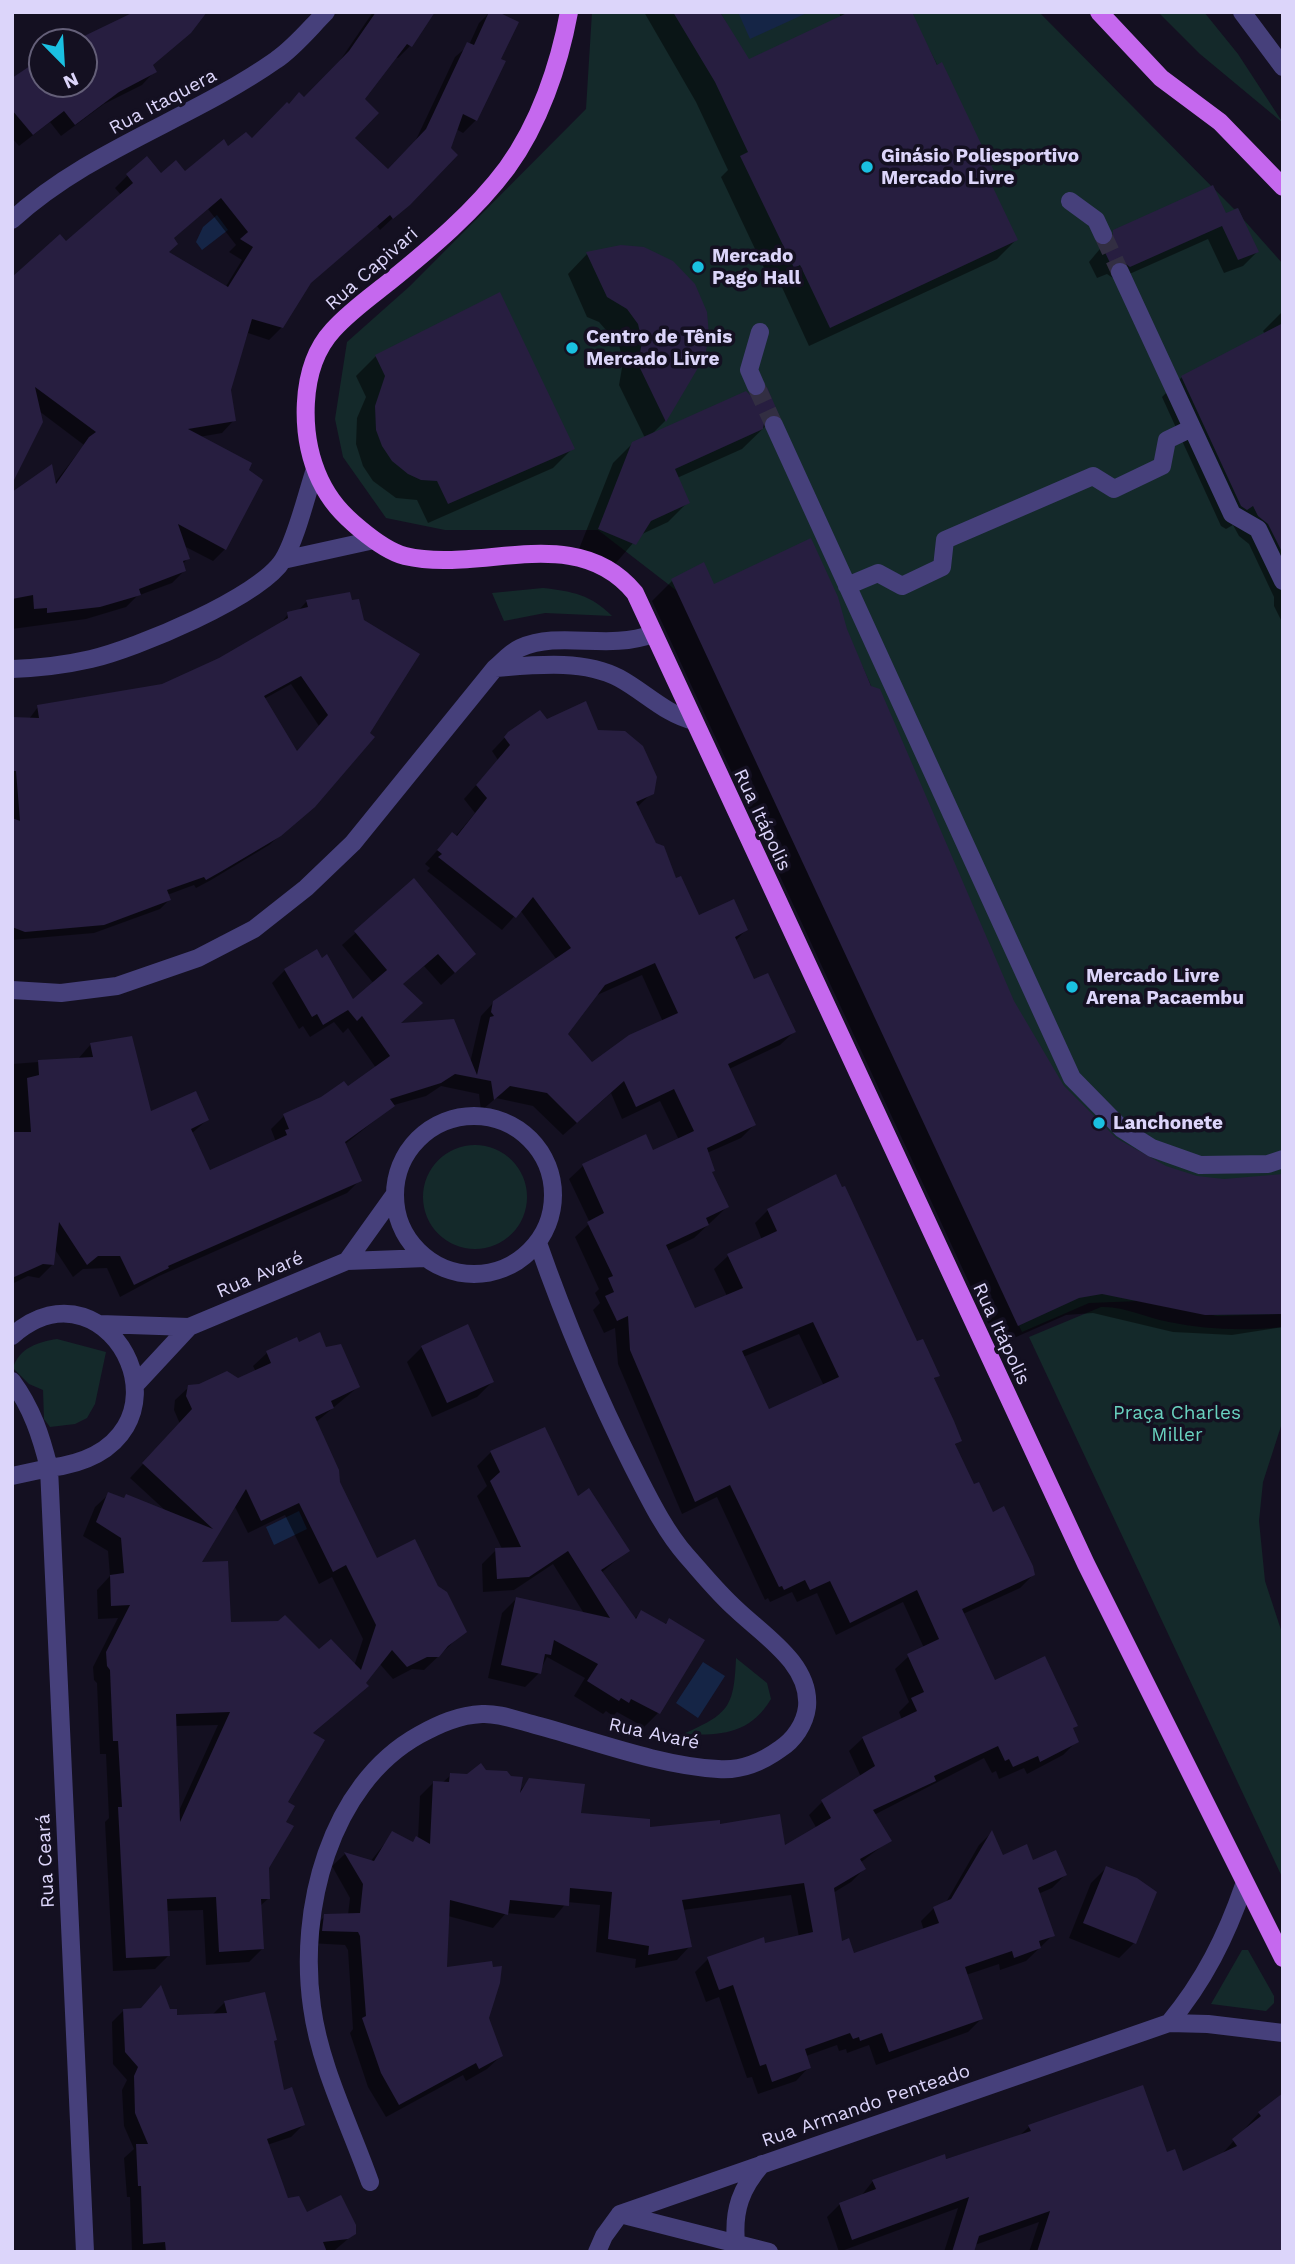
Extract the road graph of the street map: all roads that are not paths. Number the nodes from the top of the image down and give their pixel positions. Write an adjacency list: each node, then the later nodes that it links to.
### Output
1 (326, 12): 8 (street, Rua Itaquera)
2 (569, 12): 15 (main road, Rua Capivari)
3 (1099, 12): 6 (main road)
4 (1242, 12): 5 (street)
5 (1283, 67)
6 (1283, 187)
7 (1070, 201): 9 (street)
8 (12, 220)
9 (1103, 235)
10 (1120, 272): 14 (street)
11 (760, 332): 12 (street)
12 (756, 386)
13 (774, 425): 19 (street)
14 (1192, 428): 18 (street); 19 (street)
15 (315, 469): 16 (main road, Rua Capivari); 17 (street)
16 (374, 540): 17 (street); 20 (main road, Rua Capivari)
17 (283, 559): 22 (street)
18 (1283, 581)
19 (847, 586): 25 (street)
20 (653, 634): 21 (street); 23 (main road, Rua Itápolis)
21 (495, 668): 23 (street); 24 (street)
22 (12, 669)
23 (694, 722): 37 (main road, Rua Itápolis)
24 (12, 990)
25 (1283, 1159)
26 (395, 1194): 27 (street); 28 (street); 29 (street)
27 (538, 1243): 28 (street); 44 (street, Rua Avaré)
28 (426, 1258): 29 (street, Rua Avaré)
29 (347, 1261): 31 (street, Rua Avaré)
30 (100, 1324): 31 (street, Rua Avaré); 32 (street, Rua Avaré); 34 (street)
31 (189, 1328): 34 (street, Rua Avaré)
32 (12, 1336)
33 (12, 1381): 35 (street, Rua Ceará)
34 (136, 1384): 35 (street)
35 (49, 1468): 36 (street); 47 (street, Rua Ceará)
36 (12, 1476)
37 (1244, 1885): 38 (main road, Rua Itápolis); 39 (street)
38 (1283, 1958)
39 (1189, 1998): 40 (street); 41 (street)
40 (1169, 2023): 41 (street, Rua Armando Penteado); 43 (street, Rua Armando Penteado)
41 (1208, 2024): 42 (street, Rua Armando Penteado)
42 (1283, 2033)
43 (762, 2164): 45 (street, Rua Armando Penteado); 46 (street)
44 (370, 2182)
45 (620, 2214): 46 (street); 48 (street)
46 (736, 2242): 49 (street)
47 (85, 2252)
48 (597, 2252)
49 (769, 2252)

